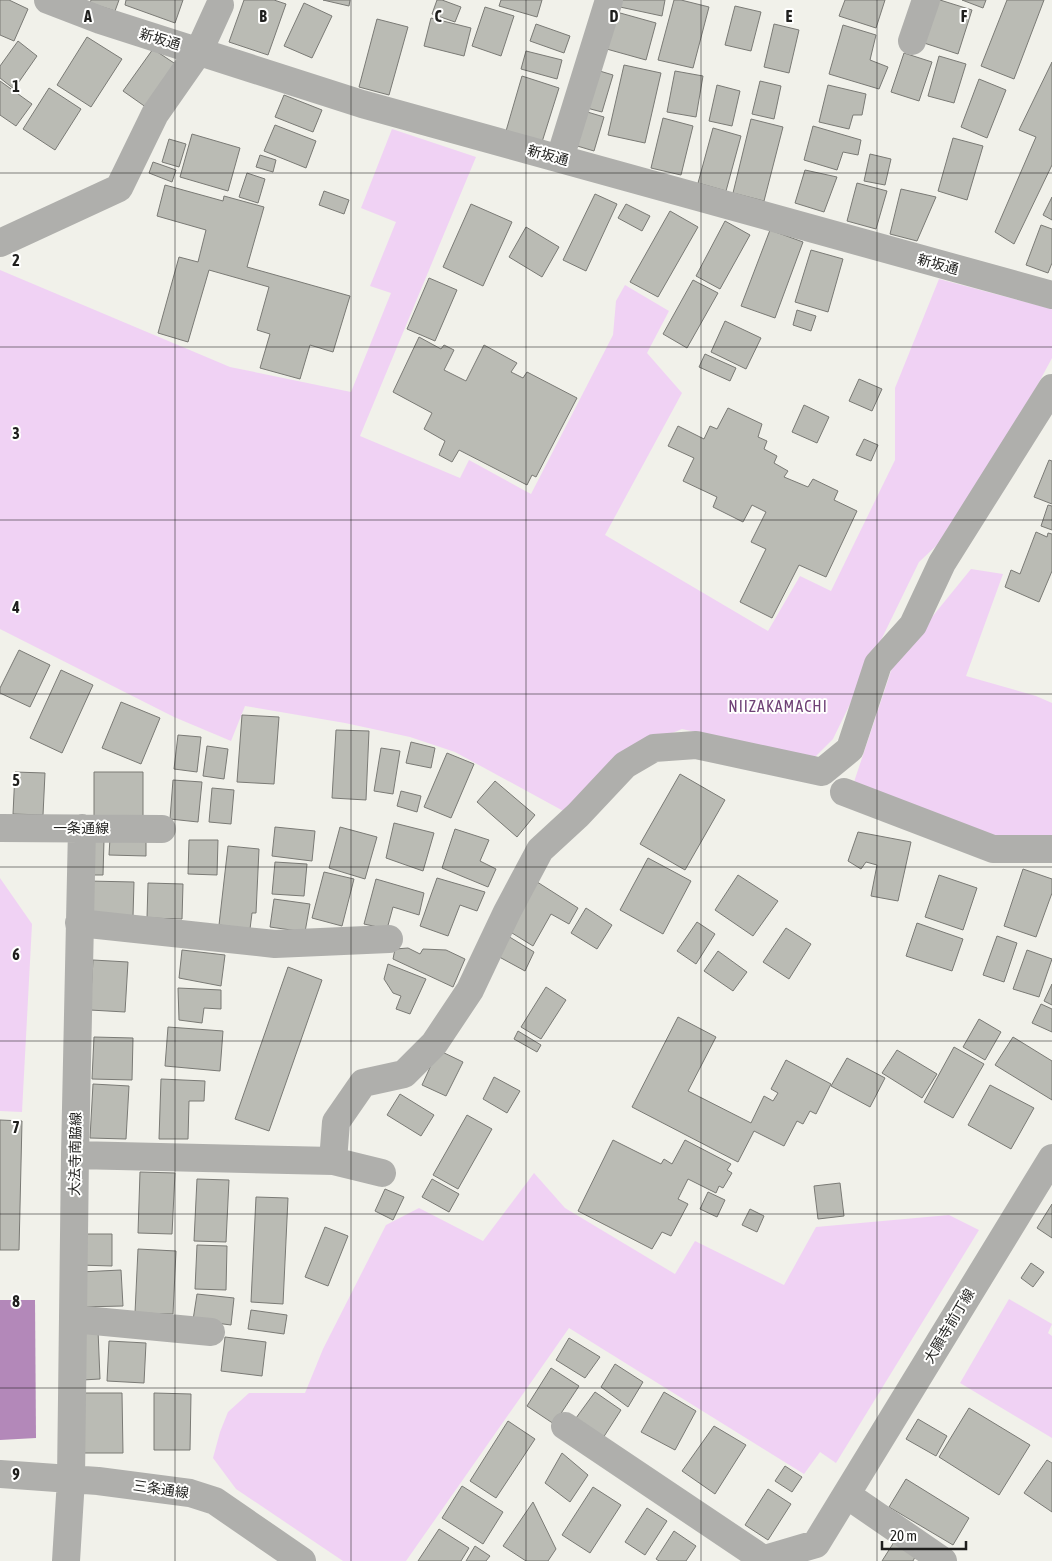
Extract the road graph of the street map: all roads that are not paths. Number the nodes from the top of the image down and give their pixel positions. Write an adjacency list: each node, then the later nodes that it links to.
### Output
1 (48, 0): 6 (street, 新坂通)
2 (609, 0): 7 (street)
3 (926, 0): 5 (street)
4 (220, 4): 6 (street)
5 (912, 41)
6 (199, 51): 7 (street, 新坂通); 8 (street)
7 (560, 158): 9 (street, 新坂通)
8 (0, 243)
9 (1052, 295)
10 (1052, 388): 20 (street)
11 (844, 792): 15 (street)
12 (0, 828): 13 (street, 一条通線)
13 (82, 828): 14 (street, 一条通線); 16 (street, 大法寺南脇線)
14 (162, 829)
15 (1052, 849)
16 (79, 923): 17 (street); 18 (street, 大法寺南脇線)
17 (389, 939)
18 (75, 1155): 20 (street); 22 (street, 大法寺南脇線)
19 (1052, 1158): 27 (street, 大願寺前丁線)
20 (333, 1161): 21 (street)
21 (382, 1173)
22 (73, 1319): 23 (street); 26 (street, 大法寺南脇線)
23 (211, 1332)
24 (565, 1426): 28 (street)
25 (0, 1474): 26 (street, 三条通線)
26 (71, 1480): 29 (street, 大法寺南脇線); 30 (street, 三条通線)
27 (847, 1496): 28 (street); 31 (street)
28 (761, 1560)
29 (66, 1561)
30 (302, 1561)
31 (943, 1561)

